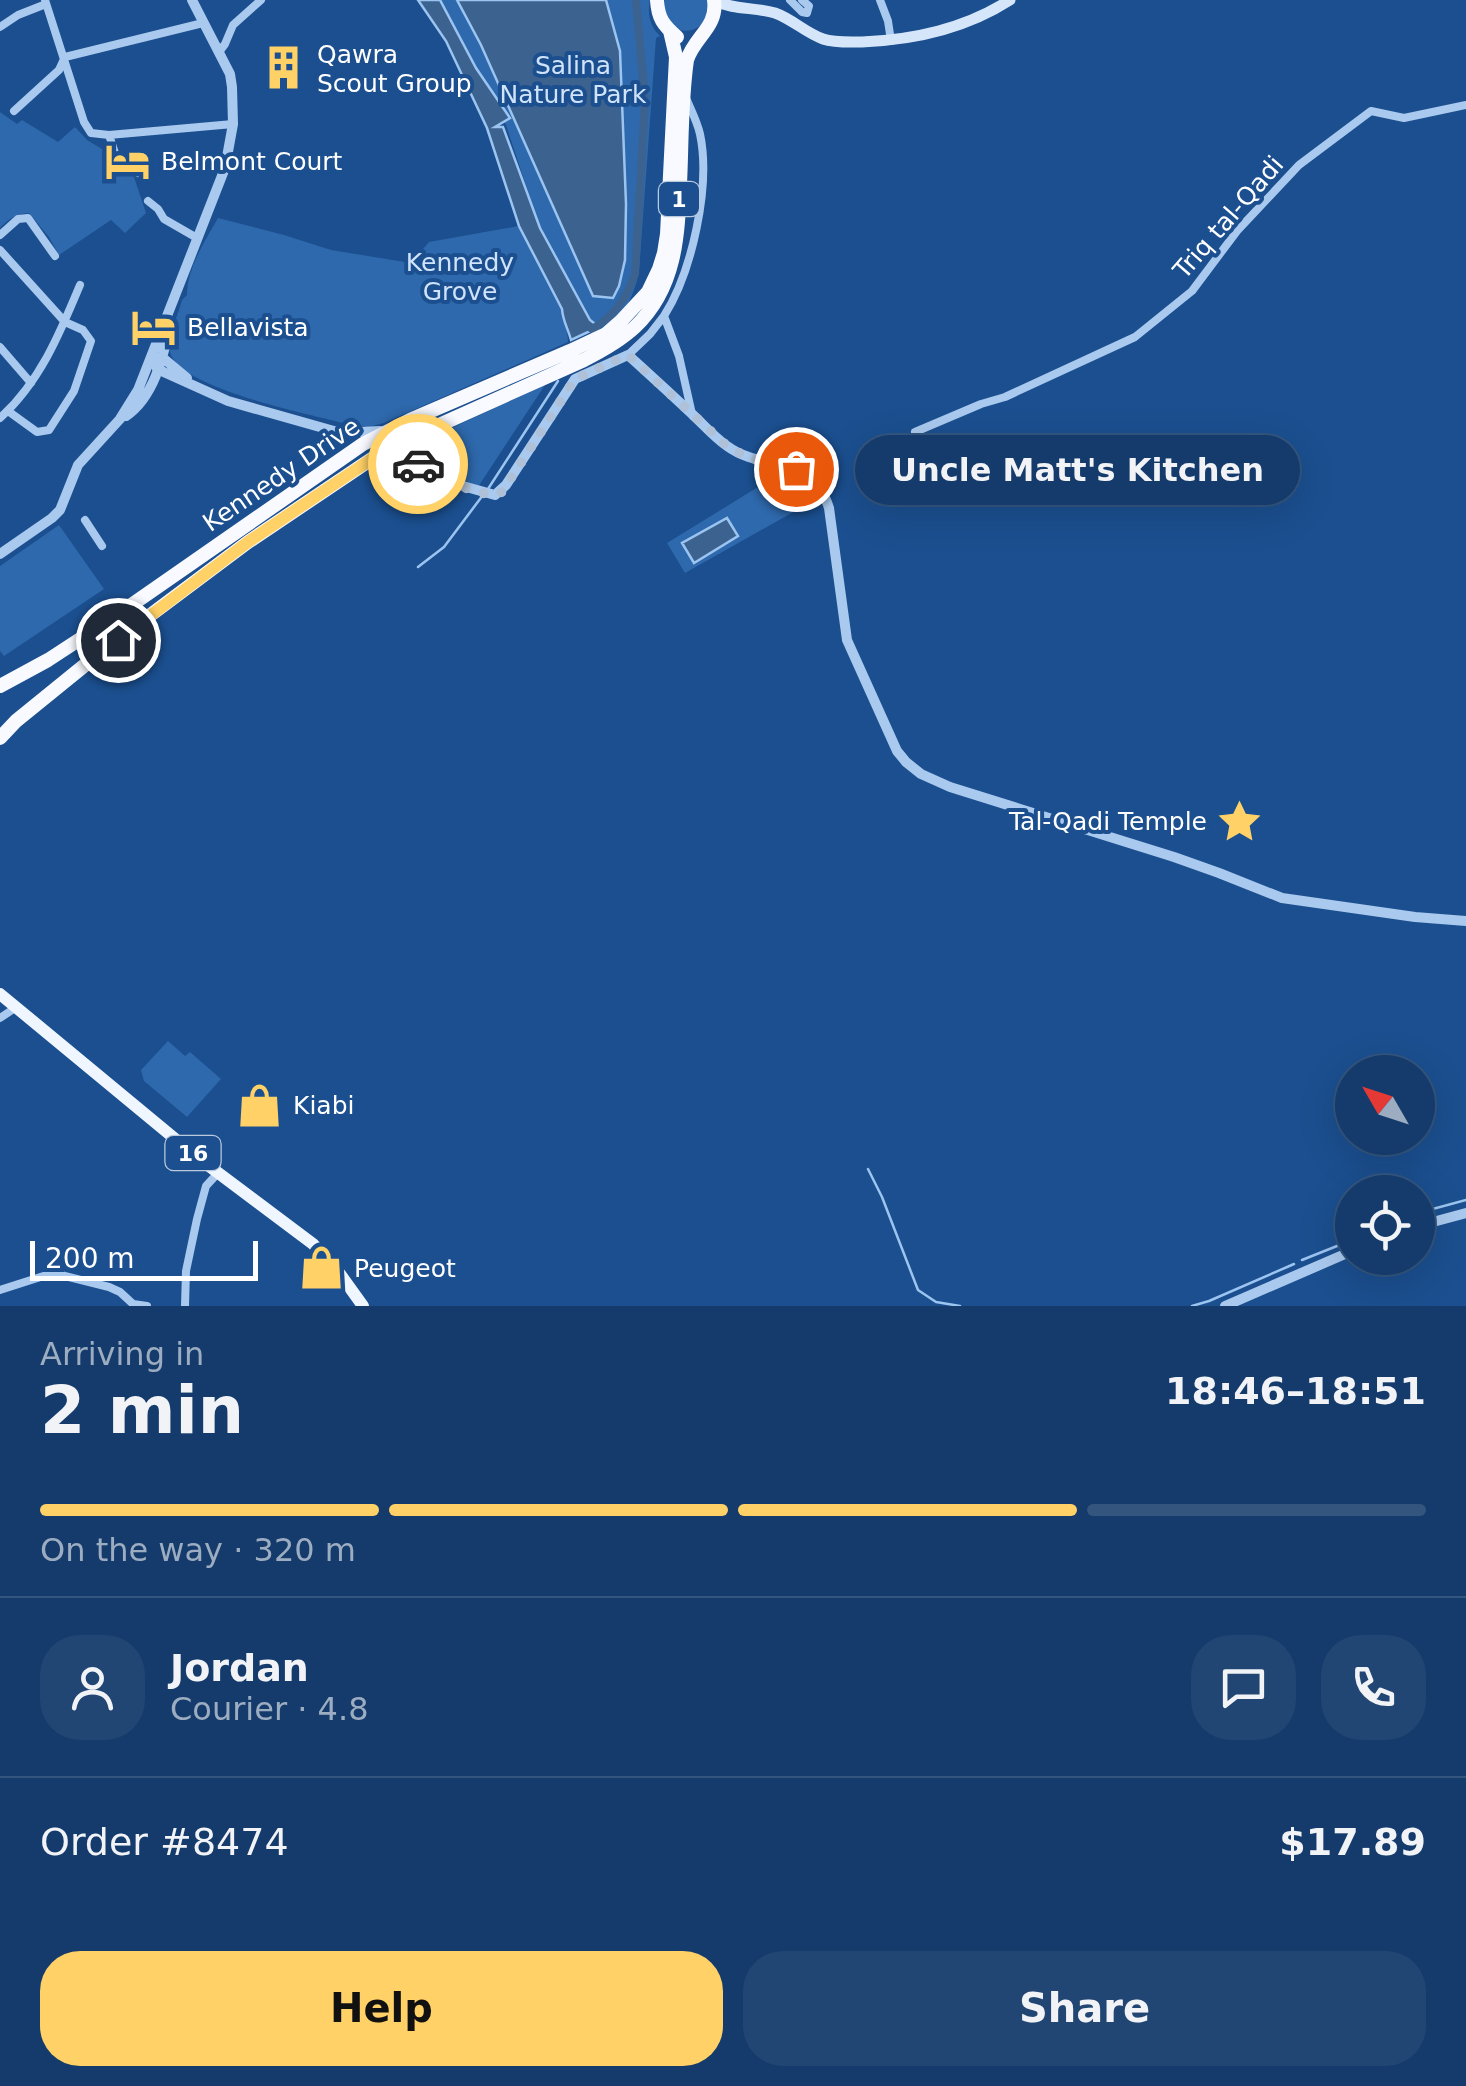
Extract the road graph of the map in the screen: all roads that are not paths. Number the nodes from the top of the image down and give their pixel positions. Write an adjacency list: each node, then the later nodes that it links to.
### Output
1 (192, 0): 13 (street)
2 (261, 0): 18 (street)
3 (714, 0): 11 (main road); 15 (highway, 1)
4 (790, 0): 5 (street)
5 (802, 0)
6 (880, 0): 17 (street)
7 (1010, 0): 12 (main road)
8 (1023, 0): 12 (main road)
9 (46, 2): 14 (street); 19 (street)
10 (658, 2): 16 (highway, 1)
11 (744, 8): 15 (main road); 17 (main road)
12 (996, 9): 17 (main road)
13 (203, 23): 18 (street); 19 (street)
14 (0, 26)
15 (707, 30): 16 (highway); 20 (highway, 1)
16 (670, 31): 34 (highway, 1)
17 (891, 41)
18 (219, 52): 23 (street)
19 (64, 57): 22 (street); 24 (street)
20 (684, 94): 32 (street); 34 (highway, 1)
21 (1466, 105): 44 (street, Triq tal-Qadi)
22 (14, 111)
23 (233, 124): 24 (street); 28 (street)
24 (109, 135): 25 (street)
25 (138, 173)
26 (148, 200): 28 (street)
27 (0, 235): 30 (street)
28 (197, 238): 37 (street)
29 (0, 250): 33 (street)
30 (55, 256)
31 (80, 285): 33 (street)
32 (664, 316): 36 (street); 39 (street)
33 (65, 322): 38 (street); 40 (street)
34 (608, 341): 42 (highway, Kennedy Drive / 1); 45 (highway, Kennedy Drive / 1)
35 (0, 347): 38 (street)
36 (628, 355): 39 (street); 45 (street)
37 (157, 360): 41 (street); 41 (street); 43 (street)
38 (31, 383): 40 (street)
39 (692, 414): 52 (street)
40 (4, 415)
41 (120, 419): 49 (street)
42 (386, 430): 43 (street); 46 (highway, Kennedy Drive / 1)
43 (341, 432): 46 (street)
44 (915, 432)
45 (388, 448): 51 (highway, Kennedy Drive / 1)
46 (348, 454): 50 (highway, Kennedy Drive / 1)
47 (85, 520): 48 (street)
48 (102, 546)
49 (0, 554)
50 (0, 686)
51 (0, 736)
52 (1466, 921)
53 (0, 998): 54 (main road, 16)
54 (15, 1008): 55 (street); 56 (main road, 16)
55 (0, 1018)
56 (218, 1173): 62 (street); 63 (main road, 16)
57 (1466, 1213): 58 (street)
58 (1435, 1221)
59 (1335, 1257): 64 (street)
60 (0, 1290): 61 (street)
61 (148, 1306)
62 (185, 1306)
63 (363, 1306)
64 (1224, 1306)

